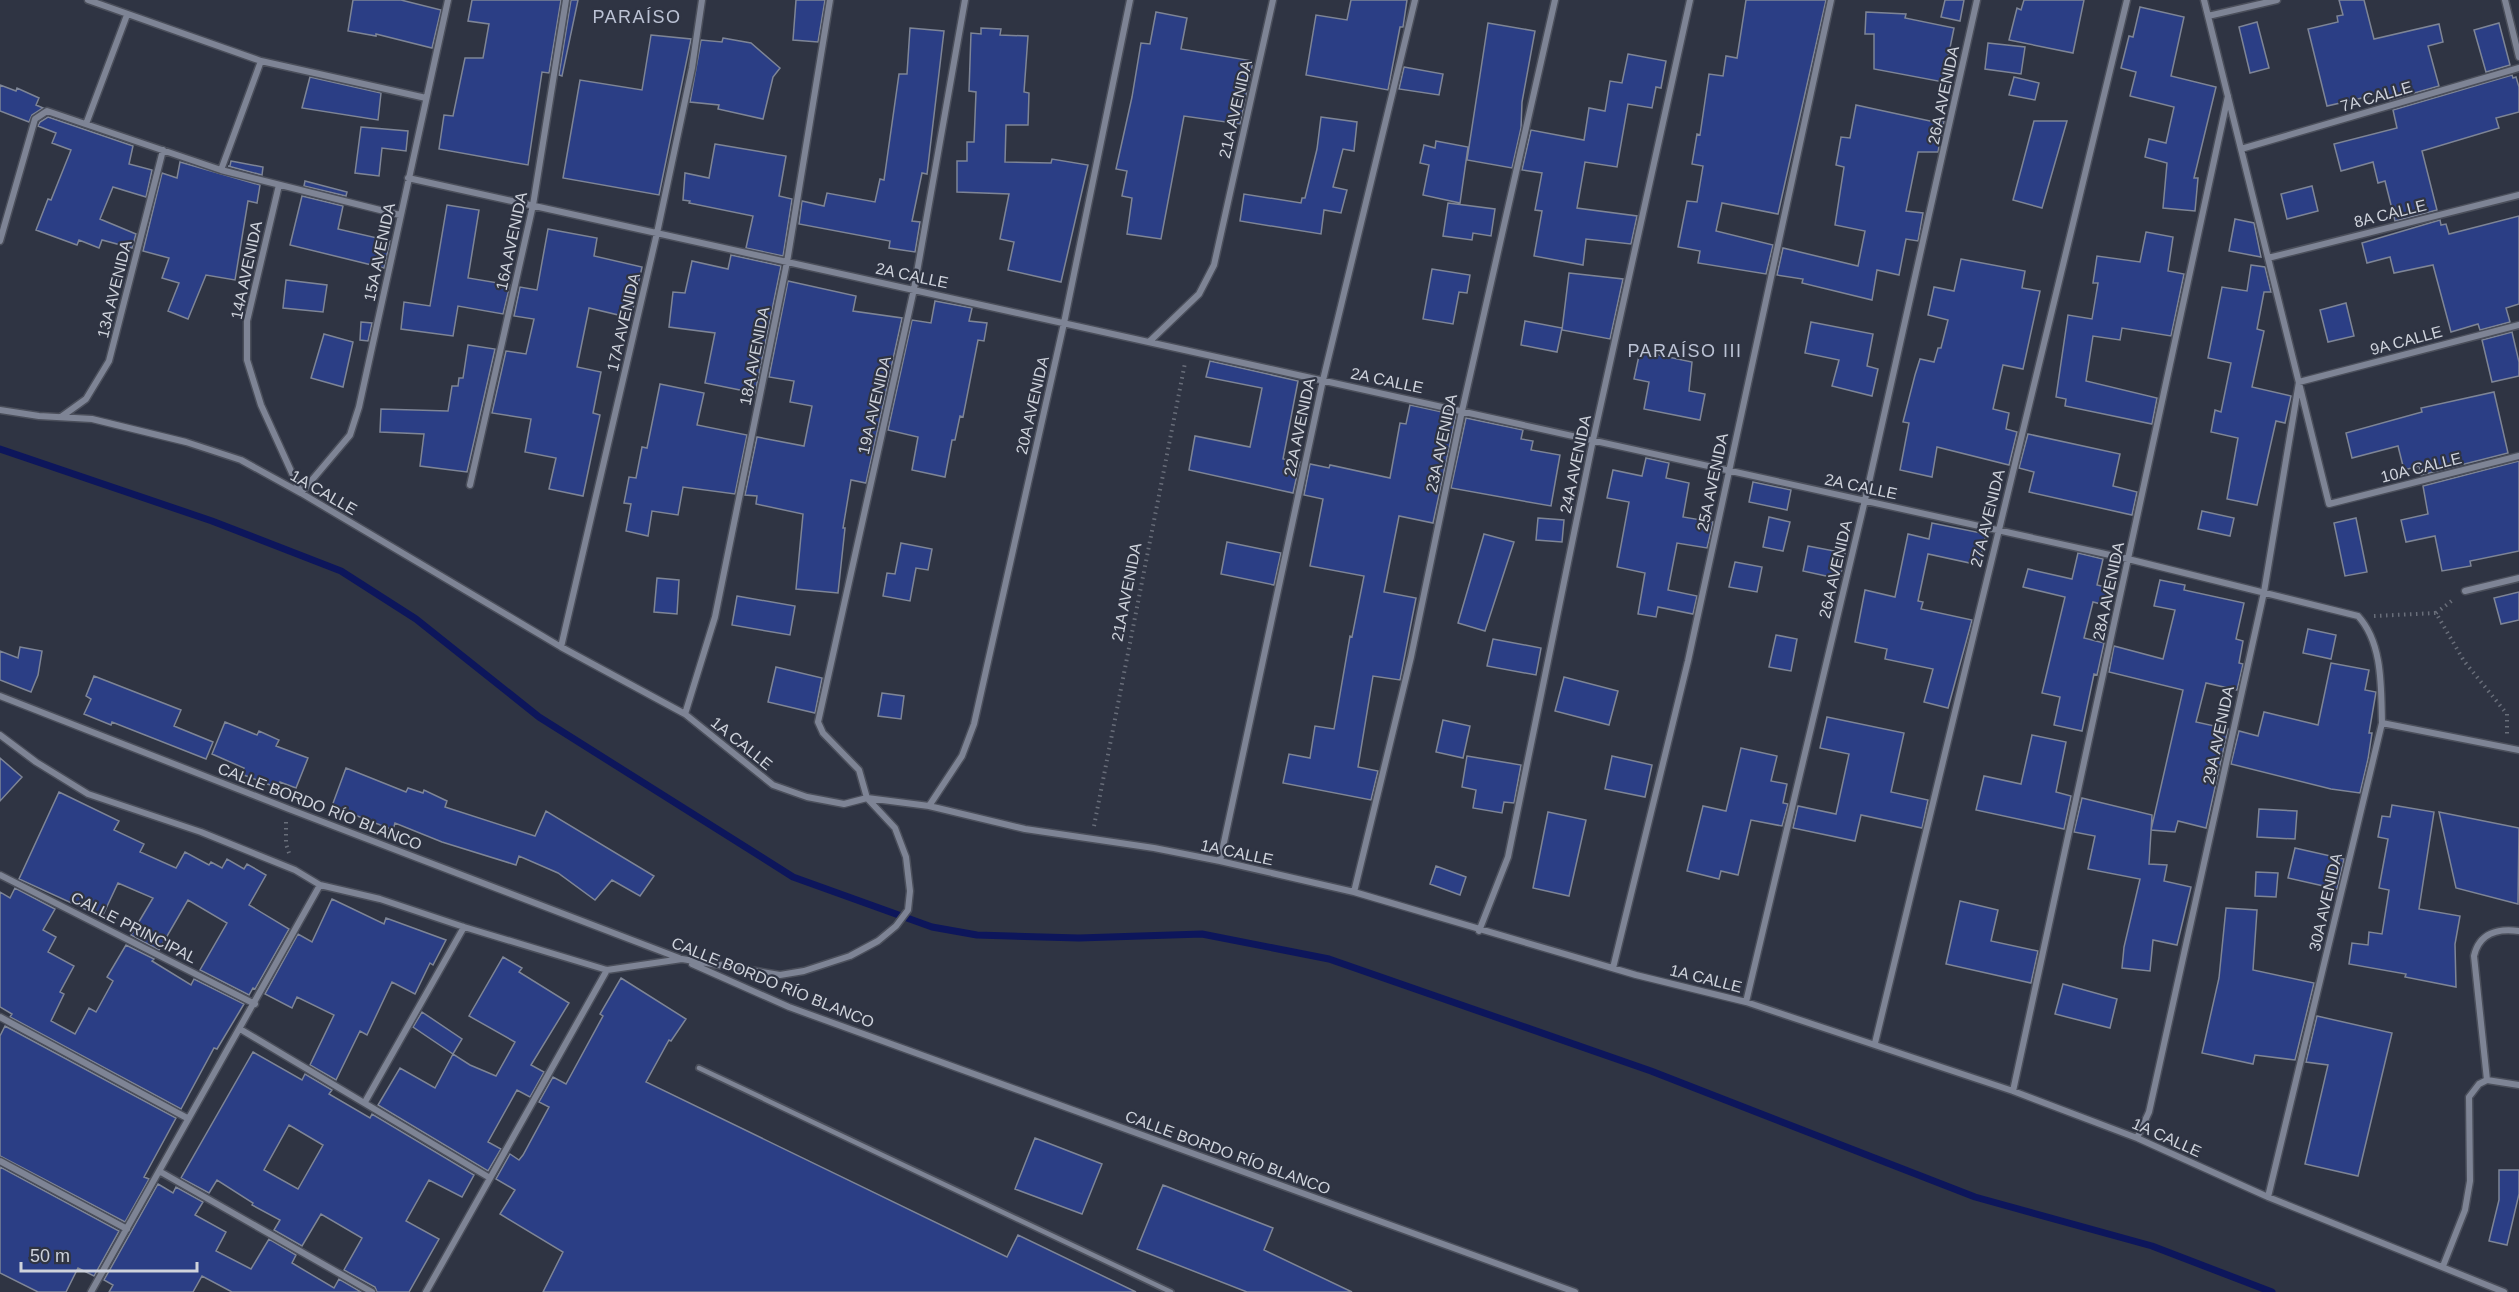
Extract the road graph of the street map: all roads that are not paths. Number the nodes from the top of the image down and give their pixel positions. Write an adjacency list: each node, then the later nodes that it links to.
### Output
1 (88, 0): 18 (street)
2 (448, 0): 24 (street, 15A AVENIDA)
3 (566, 0): 32 (street, 16A AVENIDA)
4 (702, 0): 34 (street, 17A AVENIDA)
5 (830, 0): 37 (street, 18A AVENIDA)
6 (964, 0): 38 (street, 19A AVENIDA)
7 (1131, 0): 39 (street, 20A AVENIDA)
8 (1273, 0): 41 (street, 21A AVENIDA)
9 (1415, 0): 42 (street, 22A AVENIDA)
10 (1555, 0): 45 (street, 23A AVENIDA)
11 (1690, 0): 47 (street, 24A AVENIDA)
12 (1831, 0): 49 (street, 25A AVENIDA)
13 (1977, 0): 52 (street, 26A AVENIDA)
14 (2127, 0): 53 (street, 27A AVENIDA)
15 (2204, 0): 19 (street)
16 (2277, 0): 19 (street)
17 (2505, 0): 20 (street)
18 (127, 15): 21 (street); 25 (street)
19 (2208, 16): 23 (street)
20 (2519, 57)
21 (261, 61): 24 (street); 28 (street)
22 (2519, 68): 26 (street, 7A CALLE)
23 (2228, 96): 26 (street); 54 (street, 28A AVENIDA)
24 (426, 98): 29 (street, 15A AVENIDA)
25 (86, 124): 27 (street); 35 (street)
26 (2241, 149): 36 (street)
27 (163, 150): 28 (street); 46 (street, 13A AVENIDA)
28 (221, 170): 30 (street)
29 (408, 177): 32 (street, 2A CALLE); 33 (street, 15A AVENIDA)
30 (279, 185): 33 (street); 51 (street, 14A AVENIDA)
31 (2519, 195): 36 (street, 8A CALLE)
32 (533, 205): 34 (street, 2A CALLE); 50 (street, 16A AVENIDA)
33 (400, 215): 51 (street, 15A AVENIDA)
34 (657, 233): 37 (street, 2A CALLE); 59 (street, 17A AVENIDA)
35 (0, 241)
36 (2268, 258): 43 (street)
37 (787, 262): 38 (street, 2A CALLE); 61 (street, 18A AVENIDA)
38 (914, 289): 39 (street, 2A CALLE); 65 (street, 19A AVENIDA)
39 (1064, 323): 41 (street, 2A CALLE); 66 (street, 20A AVENIDA)
40 (2519, 325): 43 (street, 9A CALLE)
41 (1149, 342): 42 (street, 2A CALLE)
42 (1323, 380): 45 (street, 2A CALLE); 67 (street, 22A AVENIDA)
43 (2299, 382): 48 (street, 10A CALLE); 57 (street, 29A AVENIDA)
44 (0, 410): 46 (street, 1A CALLE)
45 (1462, 411): 47 (street, 2A CALLE); 70 (street, 23A AVENIDA)
46 (60, 417): 51 (street, 1A CALLE)
47 (1593, 440): 49 (street, 2A CALLE); 73 (street, 24A AVENIDA)
48 (2519, 456)
49 (1728, 470): 52 (street, 2A CALLE); 75 (street, 25A AVENIDA)
50 (470, 485)
51 (302, 494): 59 (street, 1A CALLE)
52 (1865, 500): 53 (street, 2A CALLE); 77 (street, 26A AVENIDA)
53 (1998, 530): 54 (street, 2A CALLE); 81 (street, 27A AVENIDA)
54 (2128, 558): 57 (street, 2A CALLE); 85 (street, 28A AVENIDA)
55 (2519, 578): 56 (street)
56 (2465, 591)
57 (2264, 592): 58 (street, 2A CALLE); 88 (street, 29A AVENIDA)
58 (2358, 616): 62 (street, 30A AVENIDA)
59 (561, 647): 61 (street, 1A CALLE)
60 (0, 696): 74 (street, CALLE BORDO RÍO BLANCO)
61 (685, 714): 65 (street, 1A CALLE)
62 (2382, 723): 64 (street); 92 (street, 30A AVENIDA)
63 (0, 735): 69 (street)
64 (2519, 750)
65 (867, 798): 66 (street, 1A CALLE); 74 (street)
66 (929, 806): 67 (street, 1A CALLE)
67 (1220, 861): 70 (street, 1A CALLE)
68 (0, 875): 78 (street, CALLE PRINCIPAL)
69 (320, 885): 71 (street); 78 (street)
70 (1354, 892): 73 (street, 1A CALLE)
71 (464, 927): 76 (street); 86 (street)
72 (2518, 930): 83 (street)
73 (1479, 931): 75 (street, 1A CALLE)
74 (682, 959): 76 (street); 99 (street, CALLE BORDO RÍO BLANCO)
75 (1614, 968): 77 (street, 1A CALLE)
76 (608, 969): 91 (street)
77 (1746, 1002): 81 (street, 1A CALLE)
78 (255, 1004): 80 (street)
79 (0, 1017): 87 (street)
80 (240, 1029): 86 (street); 87 (street)
81 (1875, 1043): 85 (street, 1A CALLE)
82 (699, 1068): 98 (lane)
83 (2487, 1080): 84 (street); 94 (street)
84 (2519, 1085)
85 (2013, 1091): 88 (street, 1A CALLE)
86 (365, 1102): 91 (street)
87 (187, 1118): 90 (street)
88 (2138, 1138): 92 (street, 1A CALLE)
89 (0, 1161): 93 (street)
90 (159, 1171): 93 (street); 96 (street)
91 (490, 1178): 97 (street)
92 (2268, 1197): 94 (street, 1A CALLE)
93 (127, 1229): 95 (street)
94 (2443, 1266): 100 (street, 1A CALLE)
95 (91, 1292)
96 (372, 1292)
97 (426, 1292)
98 (1171, 1292)
99 (1575, 1292)
100 (2504, 1292)

